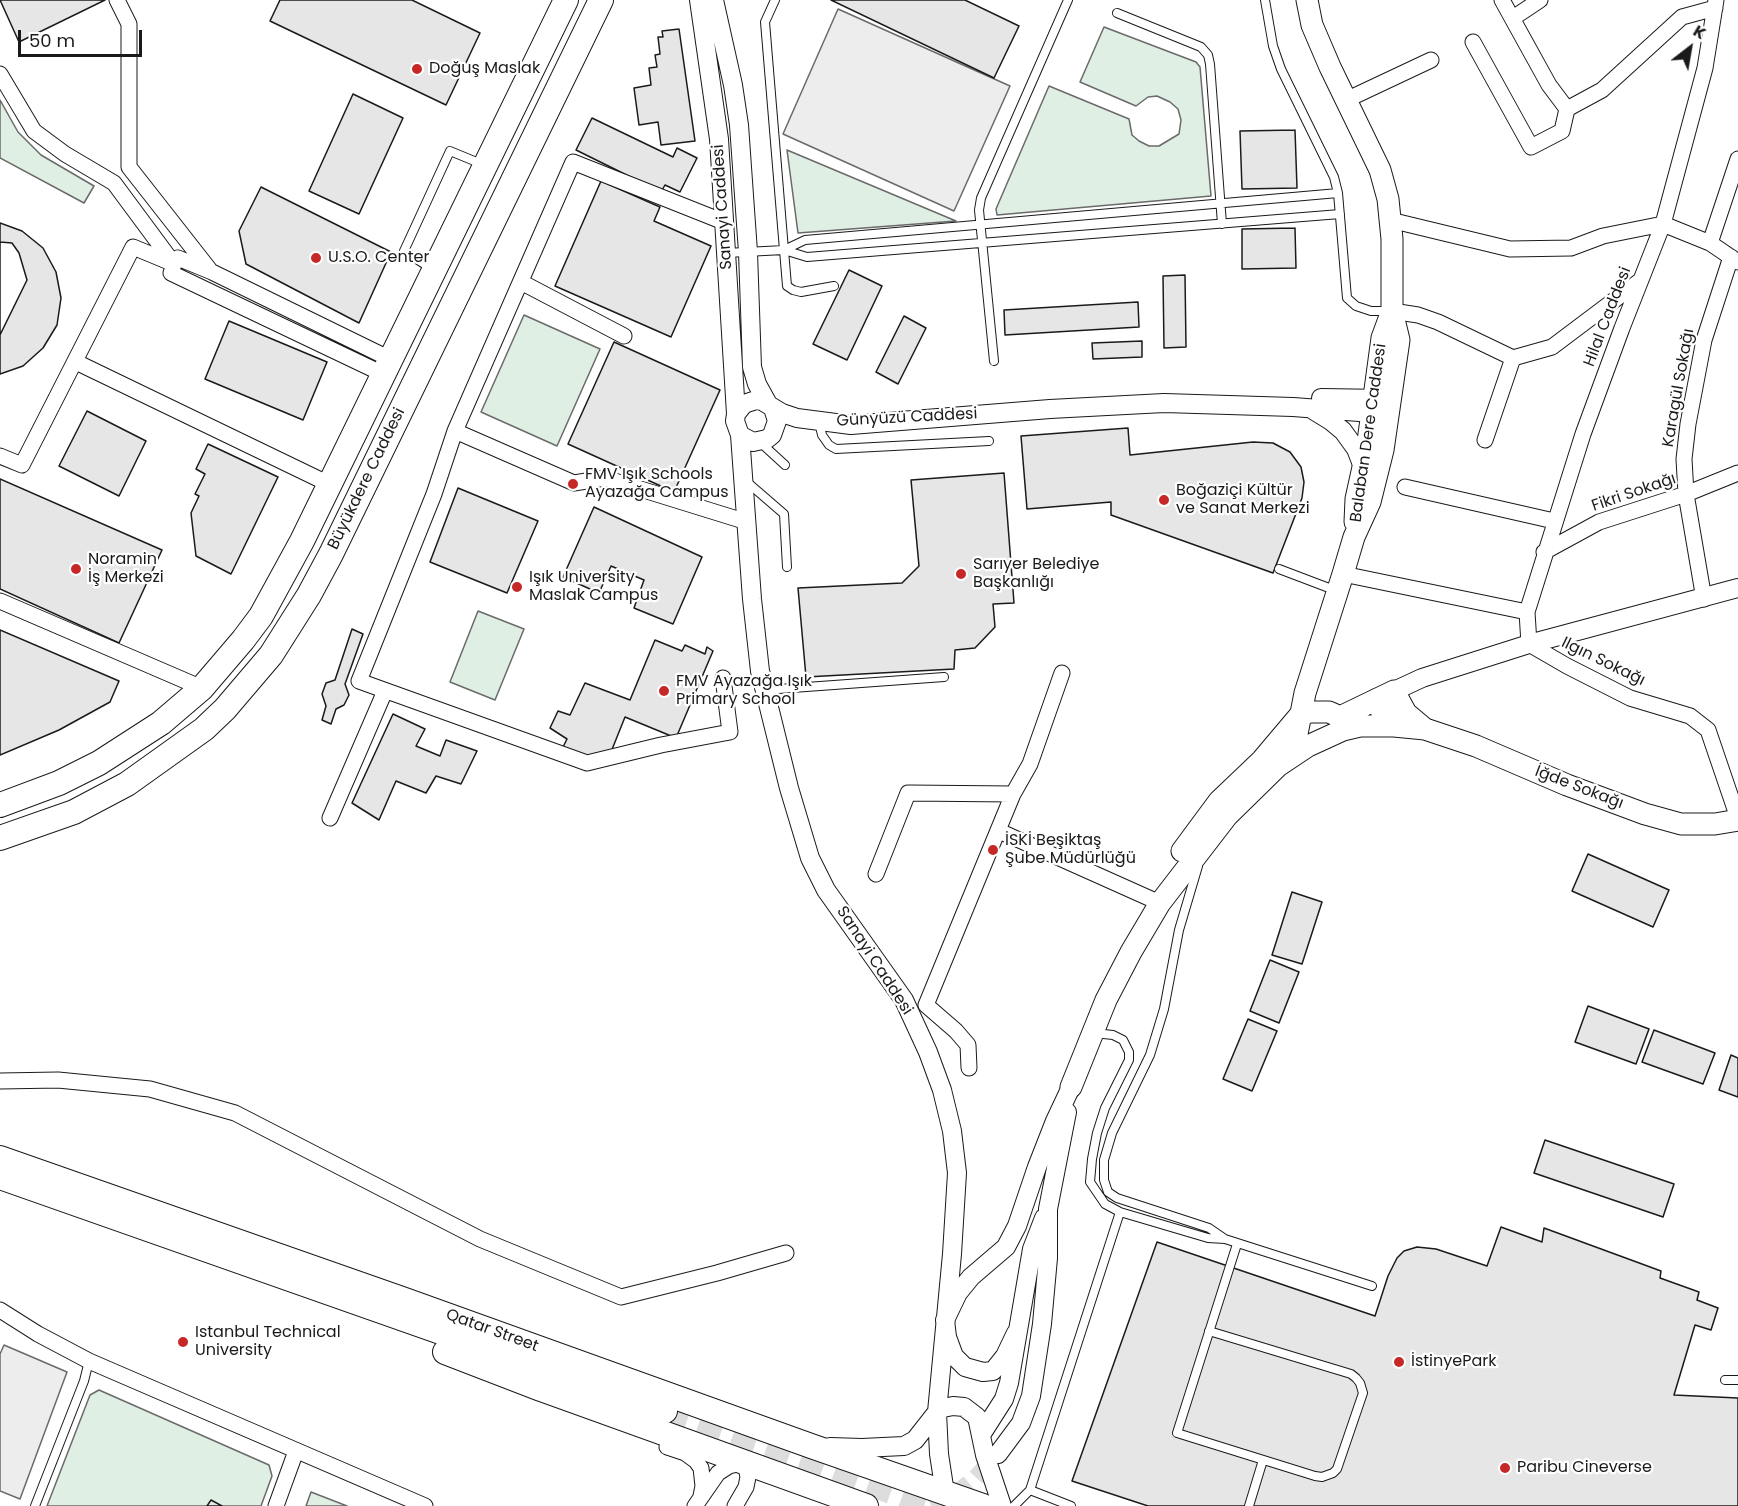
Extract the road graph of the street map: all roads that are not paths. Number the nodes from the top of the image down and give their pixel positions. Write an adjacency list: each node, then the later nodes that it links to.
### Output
1 (117, 0): 38 (street)
2 (566, 0): 21 (main road, Büyükdere Caddesi)
3 (602, 0): 95 (main road, Büyükdere Caddesi)
4 (699, 0): 26 (street, Sanayi Caddesi)
5 (714, 0): 33 (street, Sanayi Caddesi)
6 (775, 0): 32 (lane)
7 (1068, 0): 29 (lane)
8 (1265, 0): 22 (lane)
9 (1307, 0): 18 (main road, Balaban Dere Caddesi)
10 (1502, 0): 14 (street)
11 (1539, 0): 14 (street)
12 (1715, 4): 19 (street); 28 (street, Hilal Caddesi)
13 (1117, 13): 23 (lane)
14 (1513, 18): 19 (street)
15 (1473, 42): 19 (street)
16 (1431, 60): 18 (street)
17 (0, 74): 36 (street)
18 (1346, 100): 25 (main road, Balaban Dere Caddesi)
19 (1567, 109)
20 (1738, 159): 31 (street)
21 (485, 165): 37 (main road, Büyükdere Caddesi); 37 (lane)
22 (1338, 193): 23 (lane); 24 (lane)
23 (1220, 204): 27 (lane); 29 (lane)
24 (1340, 214): 27 (lane); 42 (lane)
25 (1390, 220): 28 (street); 42 (main road, Balaban Dere Caddesi)
26 (724, 222): 34 (street, Sanayi Caddesi); 40 (street)
27 (1222, 224): 30 (lane)
28 (1663, 224): 31 (street); 39 (street, Hilal Caddesi)
29 (981, 225): 30 (lane); 32 (lane)
30 (982, 243): 32 (lane); 45 (lane)
31 (1710, 243): 35 (street)
32 (784, 250): 33 (lane); 41 (lane)
33 (748, 252): 34 (lane); 48 (street, Sanayi Caddesi)
34 (726, 253): 51 (street, Sanayi Caddesi)
35 (1735, 260): 65 (street, Karagül Sokağı)
36 (174, 264): 38 (street); 46 (street); 47 (street)
37 (434, 270): 47 (main road, Büyükdere Caddesi)
38 (212, 272): 47 (street)
39 (1641, 279): 44 (street); 66 (street, Hilal Caddesi)
40 (520, 282): 43 (street); 53 (street)
41 (834, 285)
42 (1392, 311): 44 (street); 49 (main road, Balaban Dere Caddesi)
43 (624, 336)
44 (1513, 358): 56 (street)
45 (994, 360)
46 (76, 362): 58 (street); 63 (street)
47 (386, 367): 63 (main road, Büyükdere Caddesi)
48 (770, 406): 51 (street); 52 (street); 55 (street)
49 (1381, 406): 50 (street, Günyüzü Caddesi); 52 (street, Günyüzü Caddesi); 60 (main road, Balaban Dere Caddesi); 68 (main road, Balaban Dere Caddesi)
50 (1309, 408): 52 (street, Günyüzü Caddesi); 60 (street)
51 (736, 414): 54 (street)
52 (819, 422): 55 (street); 57 (lane)
53 (455, 431): 67 (street); 83 (street)
54 (740, 435): 55 (street); 62 (street, Sanayi Caddesi)
55 (766, 438): 59 (lane)
56 (1485, 440)
57 (989, 441)
58 (0, 456)
59 (785, 465)
60 (1363, 467): 68 (main road, Balaban Dere Caddesi)
61 (1738, 473): 65 (street, Fikri Sokağı)
62 (744, 479): 67 (street, Sanayi Caddesi); 70 (lane)
63 (329, 483): 81 (main road, Büyükdere Caddesi)
64 (1405, 487): 66 (street)
65 (1686, 494): 69 (street, Fikri Sokağı); 74 (street, Karagül Sokağı)
66 (1554, 521): 69 (street, Hilal Caddesi)
67 (747, 522): 82 (street, Sanayi Caddesi)
68 (1354, 537): 72 (main road, Balaban Dere Caddesi)
69 (1544, 552): 76 (street, Hilal Caddesi)
70 (787, 567)
71 (1279, 569): 72 (lane)
72 (1340, 583): 76 (street); 85 (main road, Balaban Dere Caddesi)
73 (1738, 588): 74 (street)
74 (1704, 599): 77 (street)
75 (0, 601): 81 (street)
76 (1527, 612): 77 (street, Hilal Caddesi)
77 (1529, 644): 84 (street); 93 (street, Ilgın Sokağı)
78 (1062, 673): 90 (street)
79 (944, 677): 82 (lane)
80 (723, 678): 83 (street)
81 (202, 688): 91 (main road, Büyükdere Caddesi)
82 (765, 690): 113 (street, Sanayi Caddesi)
83 (385, 691): 92 (street)
84 (1385, 695): 86 (main road); 87 (main road); 88 (main road)
85 (1300, 715): 87 (main road); 89 (main road, Balaban Dere Caddesi); 98 (main road)
86 (1394, 726): 87 (main road); 88 (main road)
87 (1336, 728): 89 (main road)
88 (1425, 729): 93 (main road, İğde Sokağı)
89 (1278, 766): 96 (main road)
90 (1013, 794): 94 (street); 97 (street)
91 (0, 805)
92 (330, 818)
93 (1738, 819)
94 (999, 831): 98 (street); 100 (street)
95 (0, 838)
96 (1204, 844): 98 (main road); 107 (lane)
97 (876, 874)
98 (1160, 903): 99 (main road)
99 (1092, 1033): 102 (main road); 106 (lane)
100 (969, 1068)
101 (0, 1081): 109 (street)
102 (1071, 1087): 105 (street); 113 (street)
103 (0, 1158): 119 (main road, Qatar Street)
104 (0, 1177): 111 (main road)
105 (1048, 1209): 115 (street); 126 (street)
106 (1120, 1212): 107 (lane); 130 (lane)
107 (1225, 1239): 108 (lane)
108 (1237, 1244): 110 (lane); 114 (lane)
109 (786, 1253)
110 (1372, 1286)
111 (351, 1301): 120 (main road); 122 (main road)
112 (0, 1310): 116 (street)
113 (945, 1320): 115 (street); 121 (street, Sanayi Caddesi)
114 (1209, 1331): 127 (lane); 127 (lane)
115 (1016, 1334): 123 (street)
116 (89, 1361): 125 (street); 133 (lane)
117 (1725, 1380): 118 (lane)
118 (1738, 1380)
119 (709, 1409): 124 (main road, Qatar Street); 128 (main road)
120 (665, 1411)
121 (937, 1412): 123 (street); 124 (street); 131 (street, Sanayi Caddesi)
122 (609, 1413): 128 (main road); 132 (street)
123 (981, 1435): 139 (street)
124 (811, 1446): 129 (main road, Qatar Street)
125 (296, 1451): 134 (street); 135 (street)
126 (998, 1454)
127 (1263, 1460): 142 (lane)
128 (745, 1462): 129 (main road); 132 (street); 136 (street); 137 (main road)
129 (888, 1473): 131 (main road, Qatar Street)
130 (1030, 1491): 140 (lane); 141 (lane)
131 (947, 1499): 138 (main road, Qatar Street)
132 (698, 1501)
133 (35, 1506)
134 (276, 1506)
135 (425, 1506)
136 (735, 1506)
137 (866, 1506)
138 (982, 1506)
139 (1002, 1506)
140 (1014, 1506)
141 (1071, 1506)
142 (1249, 1506)

